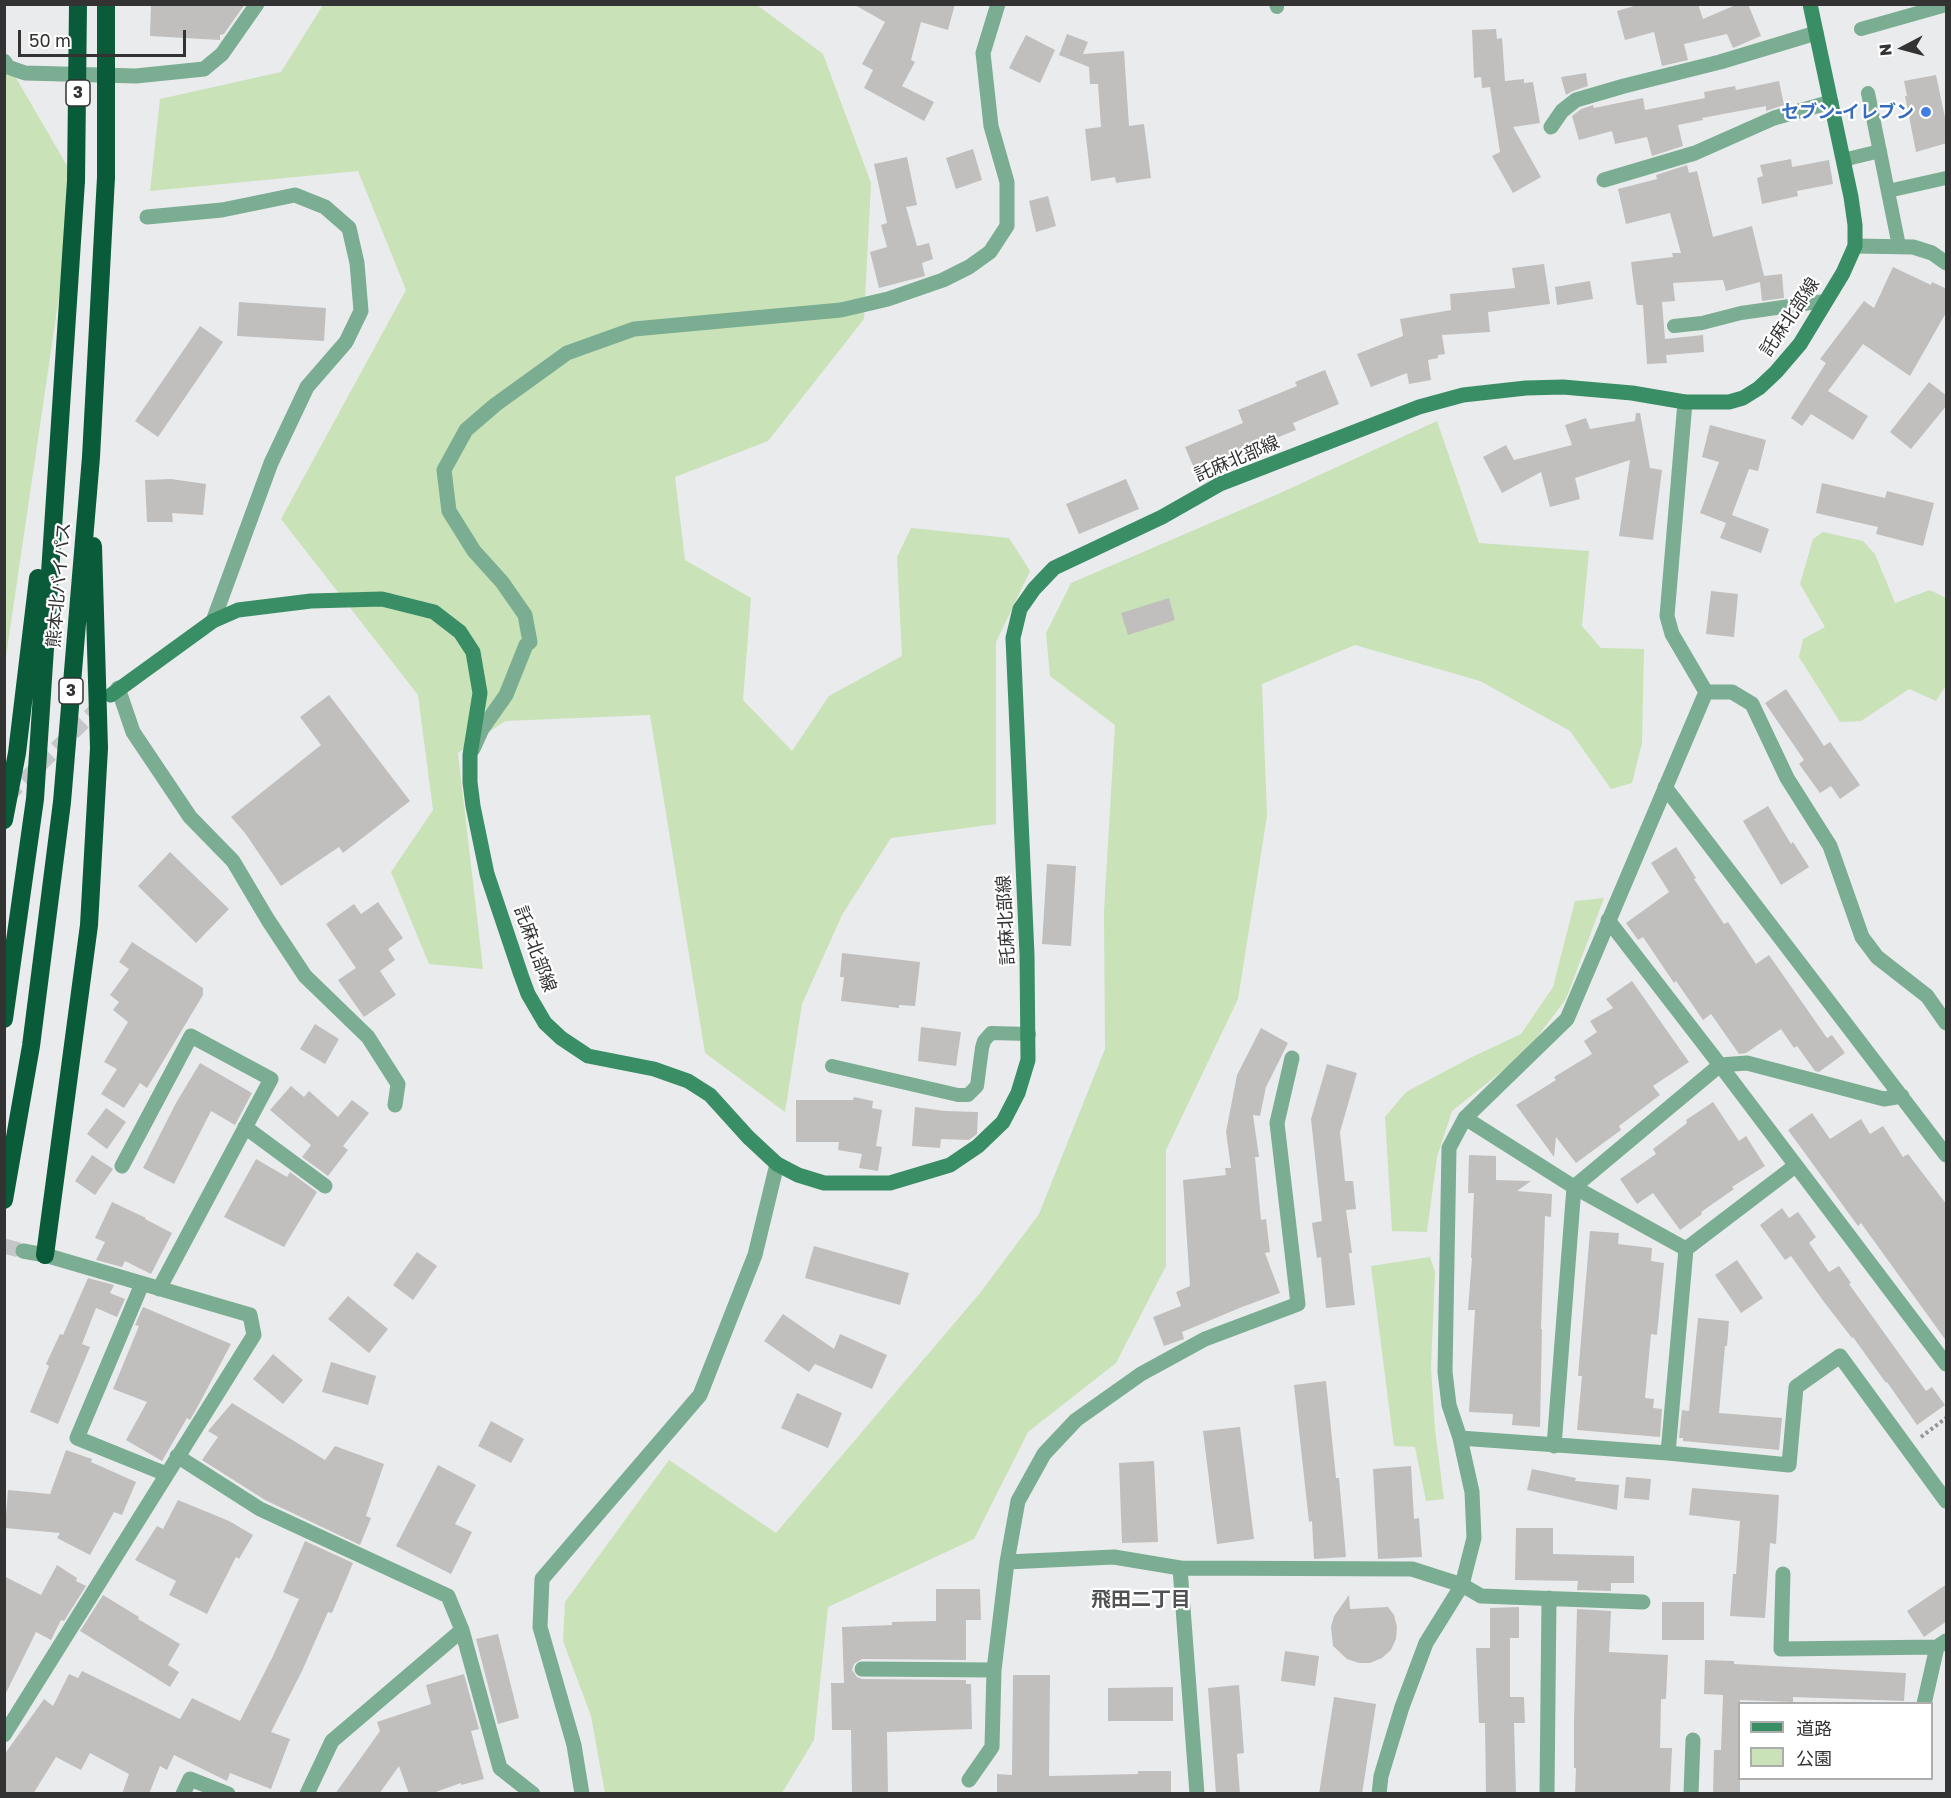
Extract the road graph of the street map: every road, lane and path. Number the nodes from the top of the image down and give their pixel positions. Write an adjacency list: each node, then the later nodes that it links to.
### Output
1 (78, 4): 18 (highway, 熊本北バイパス / 3, bridge)
2 (106, 4): 27 (highway, 熊本北バイパス / 3, bridge)
3 (257, 4): 10 (street)
4 (998, 4): 31 (street)
5 (1810, 4): 9 (main road, 託麻北部線)
6 (1947, 5): 7 (lane)
7 (1900, 11): 8 (lane)
8 (1861, 29)
9 (1816, 33): 12 (main road, 託麻北部線); 13 (street)
10 (4, 61)
11 (1868, 93): 14 (lane)
12 (1831, 102): 15 (main road, 託麻北部線); 17 (street)
13 (1551, 127)
14 (1880, 151): 15 (lane); 19 (lane)
15 (1843, 160): 21 (main road, 託麻北部線)
16 (1947, 178): 19 (lane)
17 (1604, 180)
18 (76, 181): 33 (highway); 35 (highway, 熊本北バイパス / 3)
19 (1888, 191): 22 (lane)
20 (147, 217): 28 (street)
21 (1855, 246): 22 (street); 24 (main road, 託麻北部線)
22 (1899, 246): 23 (street)
23 (1947, 263)
24 (1825, 302): 25 (lane); 26 (main road, 託麻北部線)
25 (1674, 326)
26 (1685, 402): 30 (street); 37 (main road, 託麻北部線)
27 (91, 457): 51 (highway, 熊本北バイパス / 3); 54 (highway)
28 (213, 621): 29 (main road, 託麻北部線); 31 (main road, 託麻北部線)
29 (114, 691): 42 (street)
30 (1706, 692): 32 (street); 36 (street)
31 (470, 755): 46 (main road, 託麻北部線)
32 (1665, 787): 34 (street); 41 (street)
33 (4, 820)
34 (1608, 921): 39 (street); 43 (street)
35 (4, 1018)
36 (1947, 1023)
37 (1029, 1034): 40 (lane); 46 (main road, 託麻北部線)
38 (1292, 1058): 66 (street)
39 (1720, 1065): 41 (street); 48 (street); 50 (street)
40 (832, 1066)
41 (1902, 1096): 45 (street)
42 (394, 1105)
43 (1465, 1118): 50 (street); 59 (street)
44 (245, 1127): 47 (street); 49 (street); 56 (street)
45 (1947, 1155)
46 (777, 1164): 84 (street)
47 (122, 1166)
48 (1795, 1166): 52 (street); 57 (street)
49 (325, 1186)
50 (1574, 1187): 52 (street); 60 (street)
51 (4, 1200)
52 (1686, 1250): 62 (street)
53 (23, 1251): 54 (street)
54 (45, 1255): 55 (street)
55 (142, 1284): 56 (street); 64 (street)
56 (159, 1289): 63 (street)
57 (1947, 1364)
58 (1947, 1418): 61 (path)
59 (1460, 1438): 60 (street); 69 (street)
60 (1554, 1446): 62 (street)
61 (1907, 1448): 62 (street); 65 (street)
62 (1668, 1453)
63 (177, 1456): 64 (street); 72 (street)
64 (166, 1474): 77 (street)
65 (1947, 1501)
66 (1007, 1562): 67 (street); 75 (street)
67 (1180, 1568): 69 (street); 85 (street)
68 (1783, 1574): 73 (street)
69 (1462, 1585): 70 (street); 86 (street)
70 (1549, 1598): 71 (street); 87 (street)
71 (1643, 1602)
72 (462, 1630): 82 (street); 83 (street)
73 (1942, 1644): 76 (street)
74 (862, 1669): 75 (street)
75 (994, 1670): 79 (street)
76 (1925, 1702)
77 (4, 1735)
78 (1693, 1740): 88 (street)
79 (969, 1780)
80 (183, 1794): 81 (street)
81 (228, 1794)
82 (307, 1794)
83 (532, 1794)
84 (582, 1794)
85 (1197, 1794)
86 (1379, 1794)
87 (1547, 1794)
88 (1691, 1794)

